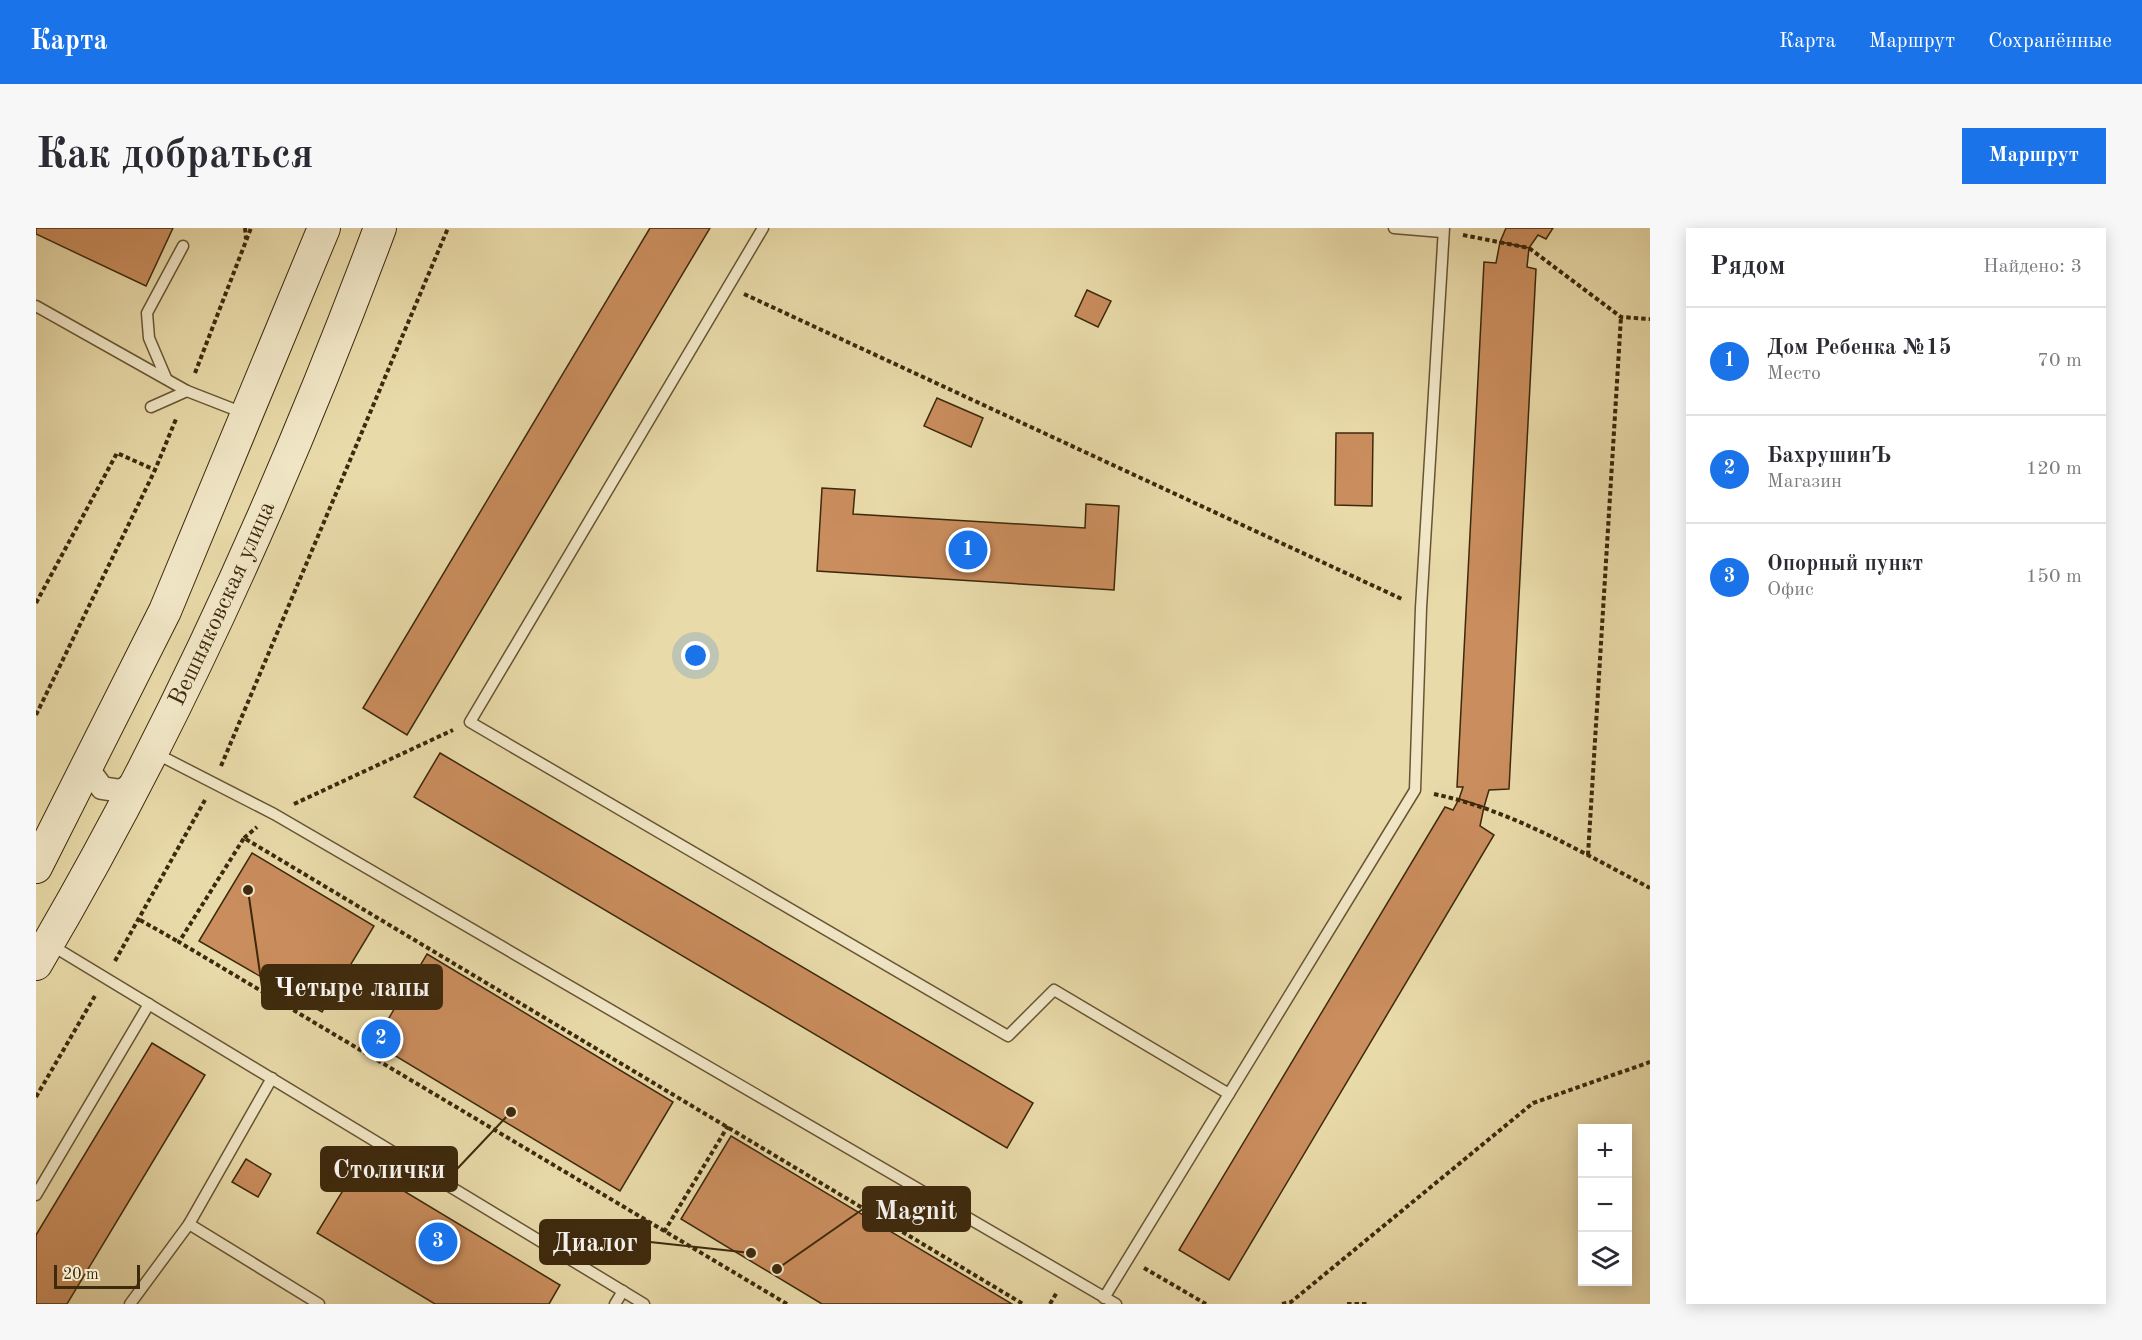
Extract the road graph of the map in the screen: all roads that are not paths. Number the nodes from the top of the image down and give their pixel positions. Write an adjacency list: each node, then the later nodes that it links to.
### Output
1 (324, 228): 11 (main road, Вешняковская улица)
2 (380, 228): 12 (main road, Вешняковская улица)
3 (762, 228): 19 (lane)
4 (1394, 228): 5 (lane)
5 (1443, 230): 19 (lane)
6 (183, 246): 8 (lane)
7 (36, 306): 8 (lane)
8 (166, 378): 9 (lane)
9 (188, 391): 10 (lane); 11 (lane)
10 (152, 407)
11 (249, 415): 13 (main road, Вешняковская улица)
12 (153, 751): 14 (main road, Вешняковская улица); 23 (lane)
13 (94, 755): 14 (street); 15 (main road, Вешняковская улица)
14 (138, 780): 16 (main road, Вешняковская улица)
15 (36, 867)
16 (42, 954): 17 (lane)
17 (149, 1004): 18 (lane); 20 (lane)
18 (272, 1078): 21 (lane); 22 (lane)
19 (1229, 1094): 23 (lane)
20 (36, 1195)
21 (189, 1224): 24 (lane); 25 (lane)
22 (622, 1291): 26 (lane); 27 (lane)
23 (1104, 1298): 28 (lane)
24 (130, 1304)
25 (319, 1304)
26 (615, 1304)
27 (644, 1304)
28 (1116, 1304)

